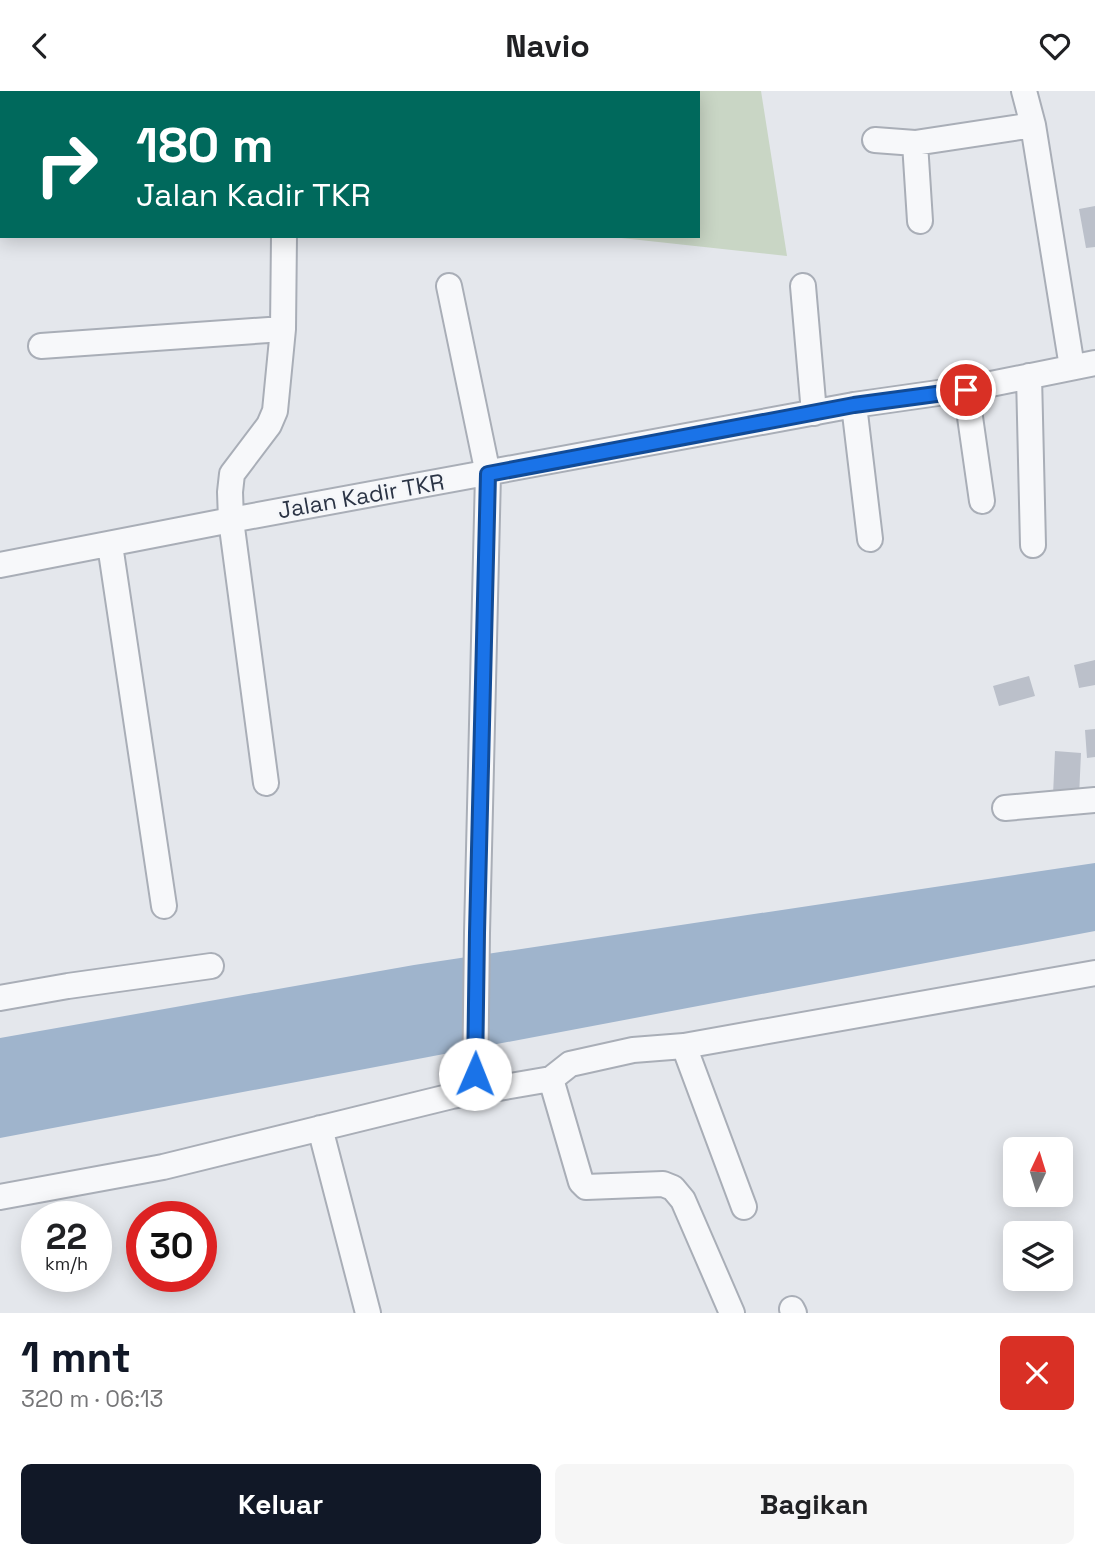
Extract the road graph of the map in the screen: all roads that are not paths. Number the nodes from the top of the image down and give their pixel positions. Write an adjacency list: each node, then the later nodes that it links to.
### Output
1 (1024, 91): 2 (street)
2 (1033, 125): 4 (street); 11 (street)
3 (875, 140): 4 (street)
4 (915, 143): 5 (street)
5 (920, 221)
6 (284, 238): 9 (street)
7 (449, 286): 16 (street)
8 (803, 286): 15 (street)
9 (283, 329): 10 (street); 18 (street)
10 (41, 346)
11 (1084, 365): 12 (street, Jalan Kadir TKR)
12 (1028, 376): 13 (street, Jalan Kadir TKR); 21 (street)
13 (966, 390): 14 (street, Jalan Kadir TKR); 17 (street)
14 (854, 405): 15 (street, Jalan Kadir TKR); 19 (street)
15 (814, 413): 16 (street, Jalan Kadir TKR)
16 (488, 474): 18 (street, Jalan Kadir TKR); 32 (street)
17 (982, 501)
18 (231, 520): 20 (street, Jalan Kadir TKR); 23 (street)
19 (870, 539)
20 (110, 545): 22 (street, Jalan Kadir TKR); 26 (street)
21 (1033, 545)
22 (0, 565)
23 (266, 783)
24 (1095, 800): 25 (street)
25 (1005, 808)
26 (164, 906)
27 (211, 966): 29 (street)
28 (1095, 973): 30 (street)
29 (0, 998)
30 (684, 1047): 31 (street); 35 (street)
31 (551, 1079): 32 (street); 37 (street)
32 (475, 1092): 33 (street)
33 (320, 1128): 34 (street); 36 (street)
34 (0, 1197)
35 (744, 1206)
36 (368, 1313)
37 (732, 1313)

